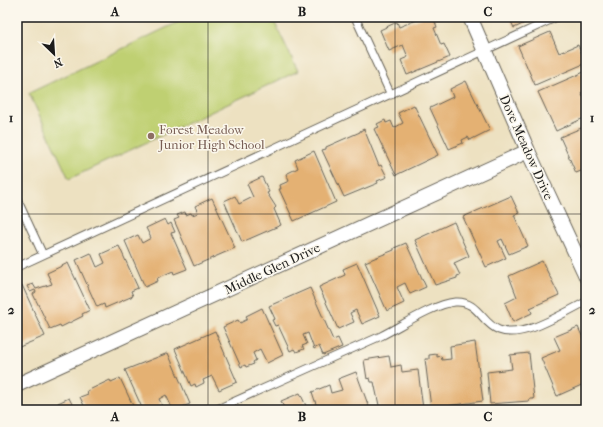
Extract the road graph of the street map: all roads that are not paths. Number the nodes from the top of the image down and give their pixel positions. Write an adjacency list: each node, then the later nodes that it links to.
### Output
1 (355, 17): 5 (lane)
2 (470, 17): 4 (street, Dove Meadow Drive)
3 (557, 17): 4 (lane)
4 (484, 52): 5 (lane); 6 (street, Dove Meadow Drive)
5 (392, 95): 8 (lane)
6 (528, 151): 10 (street, Dove Meadow Drive); 12 (street, Middle Glen Drive)
7 (17, 198): 8 (lane)
8 (43, 255): 9 (lane)
9 (17, 267)
10 (586, 276)
11 (586, 302): 13 (lane)
12 (17, 385)
13 (215, 410)

